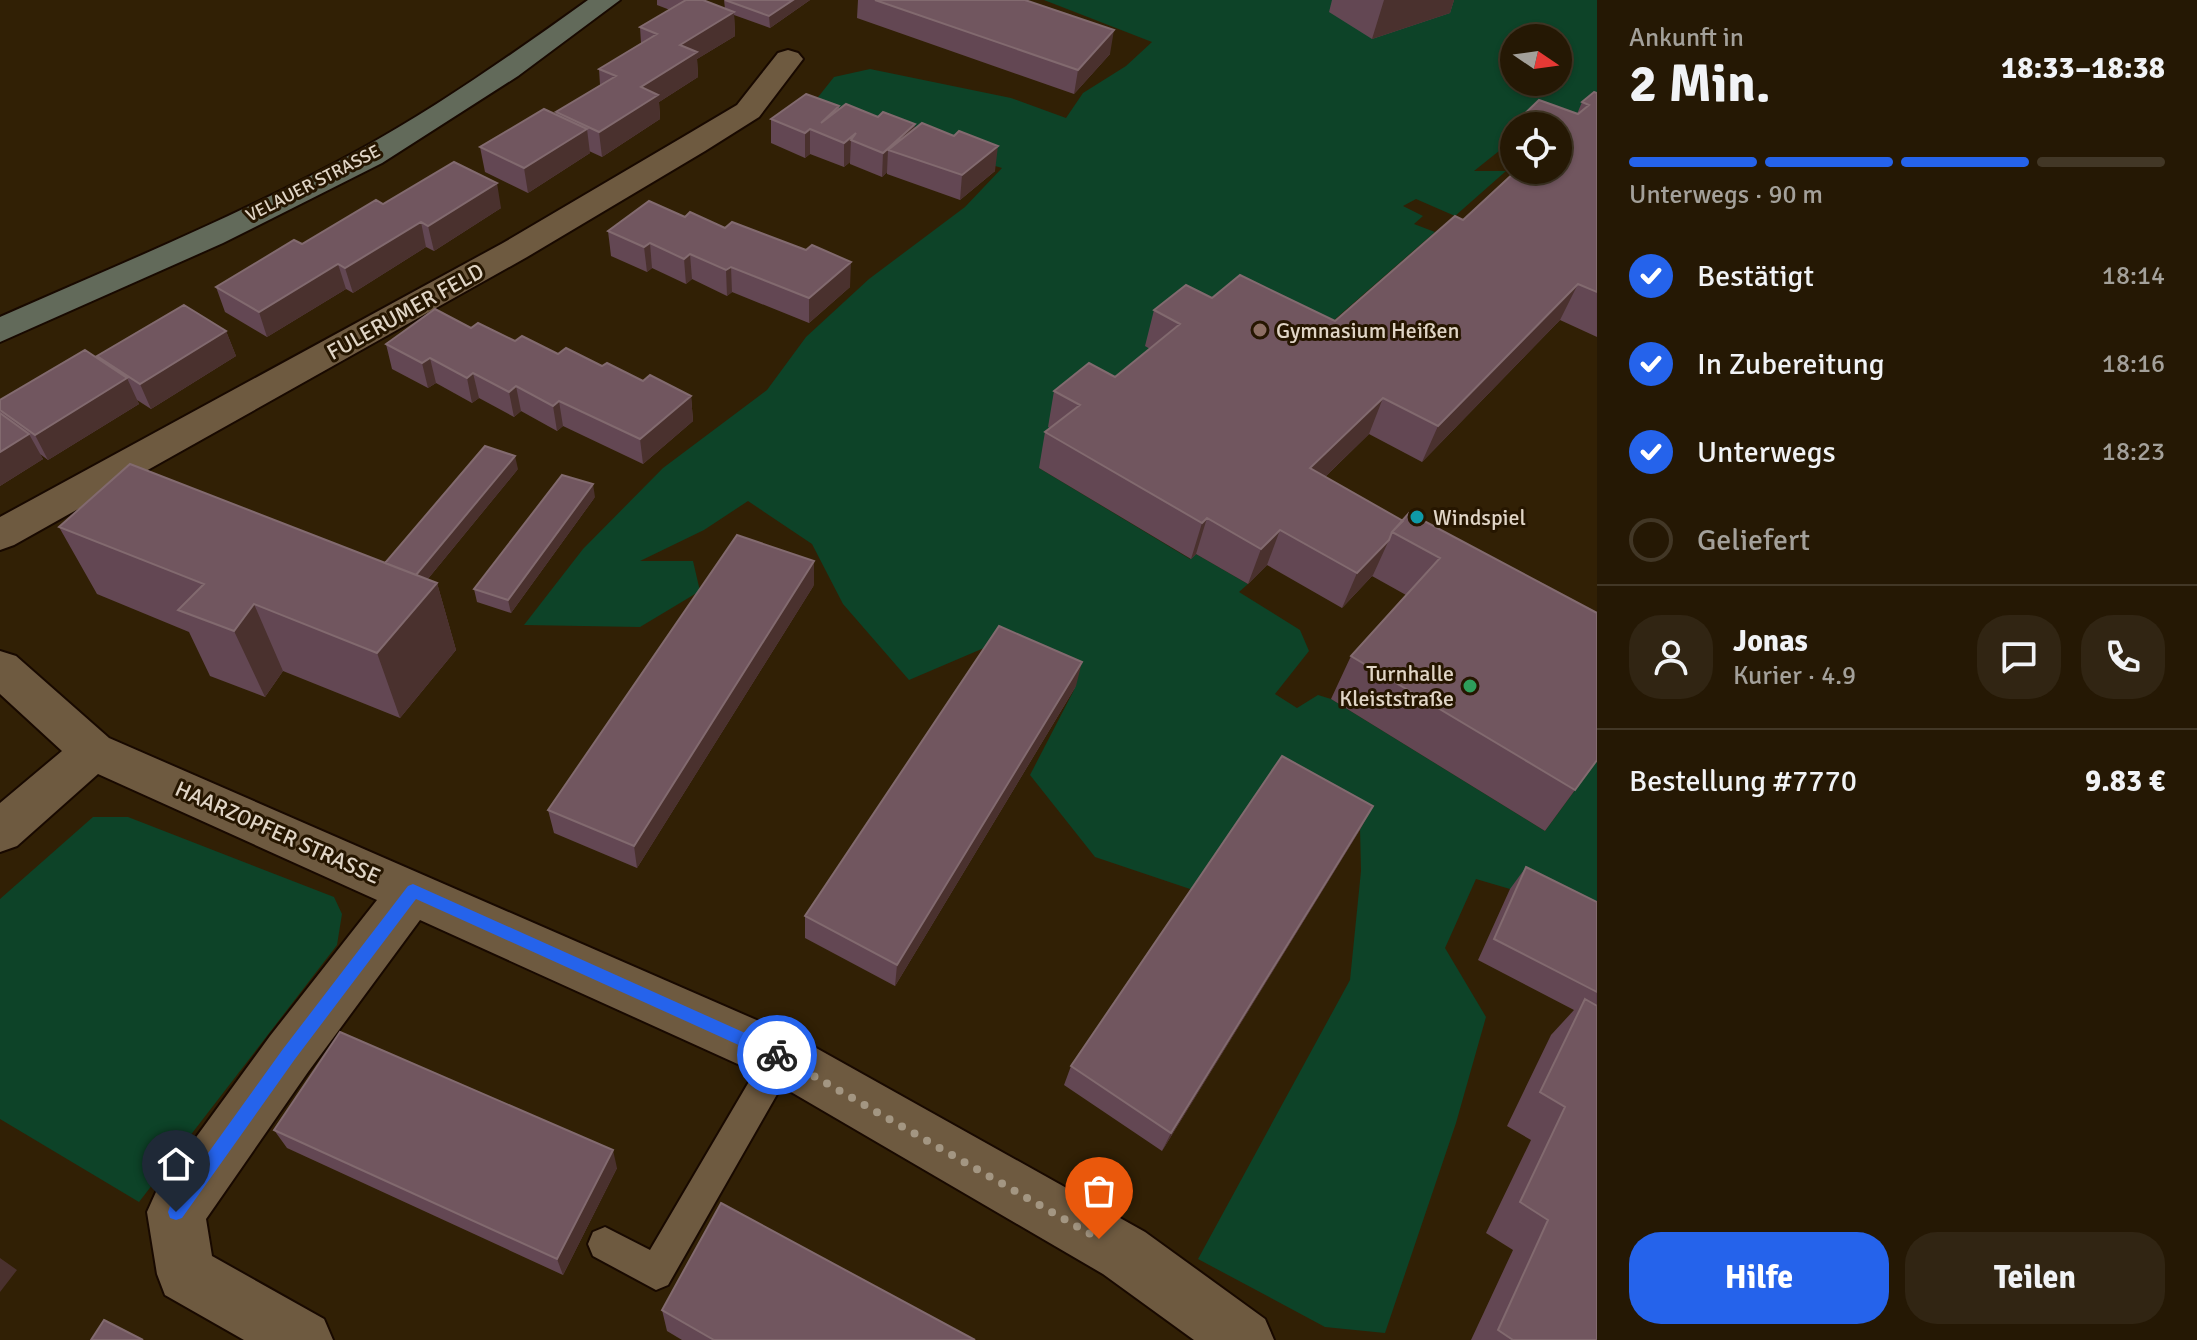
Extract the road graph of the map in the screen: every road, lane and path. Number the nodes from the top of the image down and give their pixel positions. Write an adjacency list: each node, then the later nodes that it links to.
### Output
1 (606, 0): 3 (main road, VELAUER STRASSE)
2 (788, 59): 4 (street, FULERUMER FELD)
3 (0, 331)
4 (0, 535)
5 (0, 668): 6 (street, HAARZOPFER STRASSE)
6 (93, 751): 7 (street); 8 (street, HAARZOPFER STRASSE)
7 (0, 832)
8 (413, 891): 9 (street, HAARZOPFER STRASSE); 12 (street)
9 (781, 1057): 10 (lane); 11 (street, HAARZOPFER STRASSE)
10 (605, 1244)
11 (1216, 1331)
12 (303, 1340)

